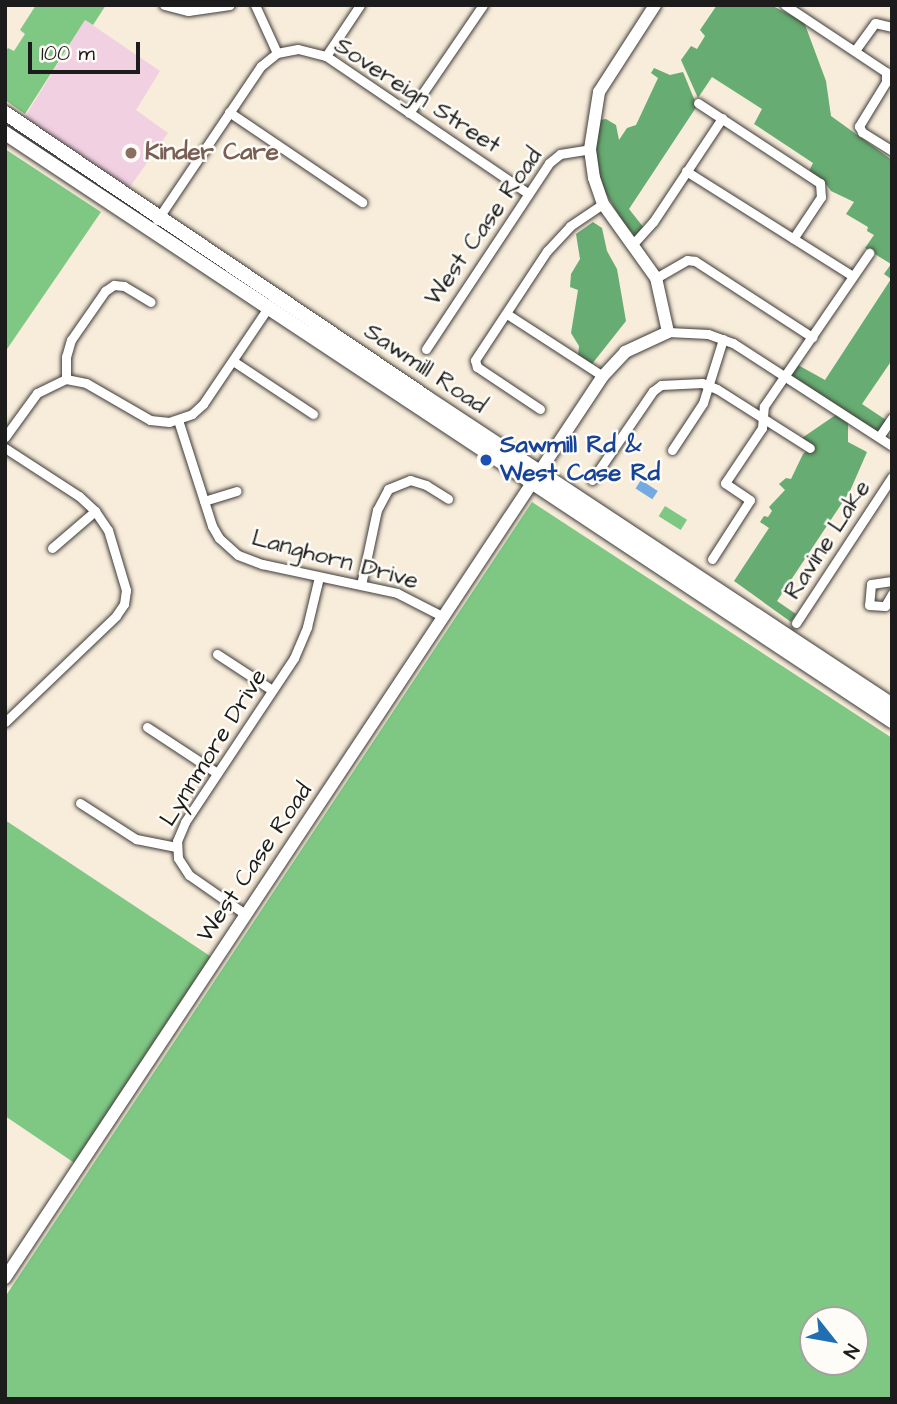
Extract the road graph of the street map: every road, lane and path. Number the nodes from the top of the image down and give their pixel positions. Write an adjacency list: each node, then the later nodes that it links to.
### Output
1 (164, 5): 2 (street)
2 (230, 5)
3 (255, 5): 10 (street)
4 (360, 5): 11 (street)
5 (483, 5): 15 (street)
6 (655, 5): 18 (main road)
7 (785, 5): 9 (street)
8 (892, 27): 9 (street)
9 (856, 49): 19 (street)
10 (277, 54): 11 (street, Sovereign Street); 14 (street)
11 (326, 56): 15 (street, Sovereign Street)
12 (698, 103): 16 (street)
13 (5, 113): 24 (main road, Sawmill Road)
14 (229, 113): 22 (street); 24 (street)
15 (409, 113): 21 (street, Sovereign Street)
16 (722, 118): 20 (street); 25 (street)
17 (5, 133): 24 (main road, Sawmill Road)
18 (590, 149): 21 (street, West Case Road); 23 (main road)
19 (892, 151)
20 (686, 171): 25 (street); 26 (street)
21 (529, 194): 36 (street, West Case Road)
22 (362, 202)
23 (603, 204): 26 (main road); 32 (street)
24 (155, 223): 31 (main road, Sawmill Road)
25 (793, 239): 28 (street)
26 (633, 244): 29 (main road)
27 (869, 253): 28 (street)
28 (853, 276): 34 (street)
29 (656, 278): 33 (main road); 34 (street)
30 (151, 302): 40 (street)
31 (272, 302): 37 (street); 53 (main road, Sawmill Road)
32 (507, 314): 38 (street); 42 (street)
33 (668, 332): 35 (street); 38 (main road, West Case Road)
34 (813, 337): 39 (street)
35 (723, 339): 39 (street); 41 (street)
36 (426, 349)
37 (233, 360): 43 (street); 46 (street)
38 (603, 376): 53 (main road, West Case Road)
39 (785, 376): 45 (street); 48 (street)
40 (66, 379): 46 (street); 47 (street)
41 (710, 386): 45 (street); 52 (street); 55 (street)
42 (540, 409)
43 (313, 414)
44 (892, 418): 48 (street)
45 (764, 419): 51 (street); 61 (street)
46 (178, 420): 58 (street, Langhorn Drive)
47 (5, 437)
48 (878, 437): 49 (street)
49 (892, 446)
50 (5, 448): 59 (street)
51 (810, 448)
52 (672, 450)
53 (535, 477): 66 (main road, West Case Road); 70 (main road, Sawmill Road); 71 (main road, Sawmill Road)
54 (892, 477): 67 (street, Ravine Lake)
55 (592, 480)
56 (236, 491): 58 (street)
57 (448, 499): 64 (street)
58 (204, 501): 62 (street, Langhorn Drive)
59 (95, 511): 60 (street); 72 (street)
60 (52, 548)
61 (712, 559)
62 (319, 577): 64 (street, Langhorn Drive); 69 (street, Lynnmore Drive)
63 (892, 581): 65 (street)
64 (360, 585): 66 (street, Langhorn Drive)
65 (892, 594)
66 (442, 616): 77 (main road, West Case Road)
67 (796, 623)
68 (217, 654): 69 (street)
69 (272, 690): 74 (street, Lynnmore Drive)
70 (892, 705)
71 (892, 721)
72 (5, 722)
73 (146, 727): 74 (street)
74 (217, 773): 76 (street, Lynnmore Drive)
75 (80, 803): 76 (street)
76 (176, 847): 77 (street, Lynnmore Drive)
77 (245, 914): 78 (main road, West Case Road)
78 (5, 1278)

